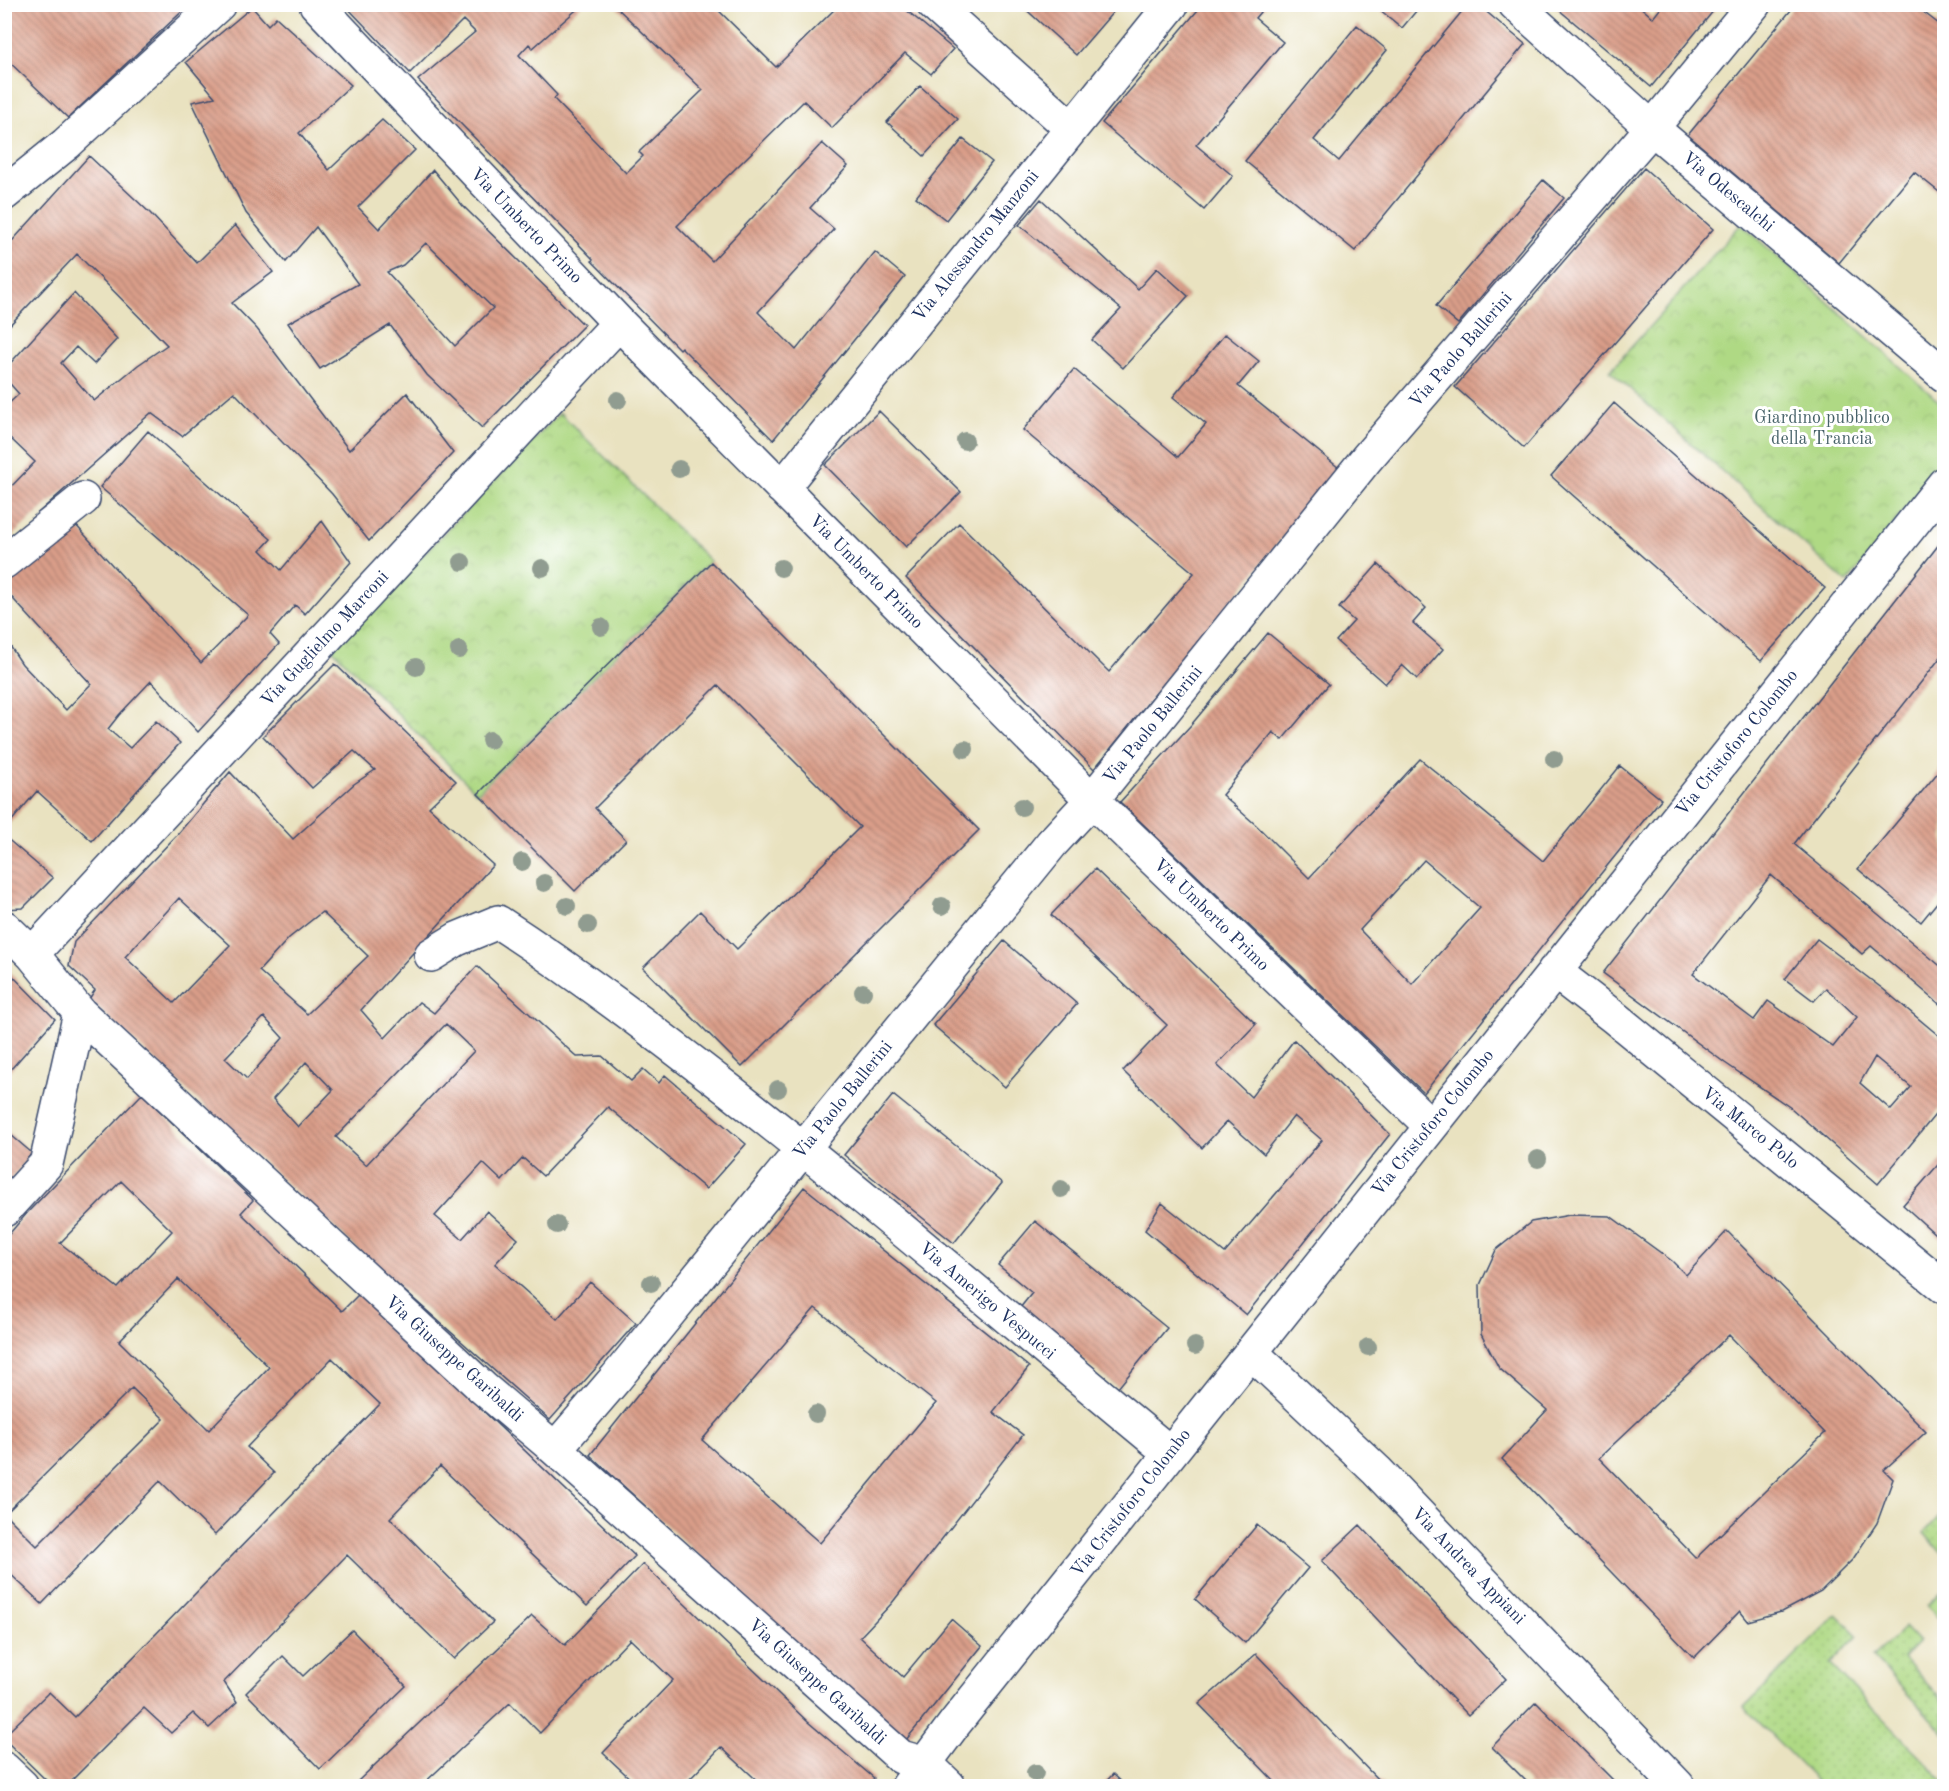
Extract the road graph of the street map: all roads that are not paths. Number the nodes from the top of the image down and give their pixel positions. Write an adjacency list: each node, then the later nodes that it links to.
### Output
1 (219, 4): 9 (street)
2 (316, 4): 10 (street, Via Umberto Primo)
3 (933, 4): 7 (street)
4 (1172, 4): 7 (street, Via Alessandro Manzoni)
5 (1515, 4): 8 (street, Via Odescalchi)
6 (1754, 4): 8 (street, Via Paolo Ballerini)
7 (1071, 128): 13 (street, Via Alessandro Manzoni)
8 (1652, 128): 11 (street, Via Odescalchi); 16 (street, Via Paolo Ballerini)
9 (4, 194)
10 (619, 323): 13 (street, Via Umberto Primo); 18 (street, Via Guglielmo Marconi)
11 (1944, 375)
12 (1944, 484): 20 (street, Via Cristoforo Colombo)
13 (782, 488): 16 (street, Via Umberto Primo)
14 (83, 499): 15 (street)
15 (4, 562)
16 (1092, 800): 22 (street, Via Umberto Primo); 23 (street, Via Paolo Ballerini)
17 (4, 927): 18 (street, Via Giuseppe Garibaldi)
18 (32, 954): 21 (street, Via Giuseppe Garibaldi)
19 (431, 955): 23 (street, Via Amerigo Vespucci)
20 (1554, 972): 22 (street, Via Cristoforo Colombo); 25 (street, Via Marco Polo)
21 (80, 1013): 24 (street); 27 (street, Via Giuseppe Garibaldi)
22 (1431, 1126): 26 (street, Via Cristoforo Colombo)
23 (804, 1148): 27 (street, Via Paolo Ballerini); 28 (street, Via Amerigo Vespucci)
24 (4, 1210)
25 (1944, 1287)
26 (1251, 1352): 28 (street, Via Cristoforo Colombo); 33 (street, Via Andrea Appiani)
27 (555, 1449): 30 (street, Via Giuseppe Garibaldi)
28 (1170, 1453): 30 (street, Via Cristoforo Colombo)
29 (4, 1769): 31 (street)
30 (917, 1775): 32 (street)
31 (22, 1786)
32 (949, 1786)
33 (1678, 1786)

